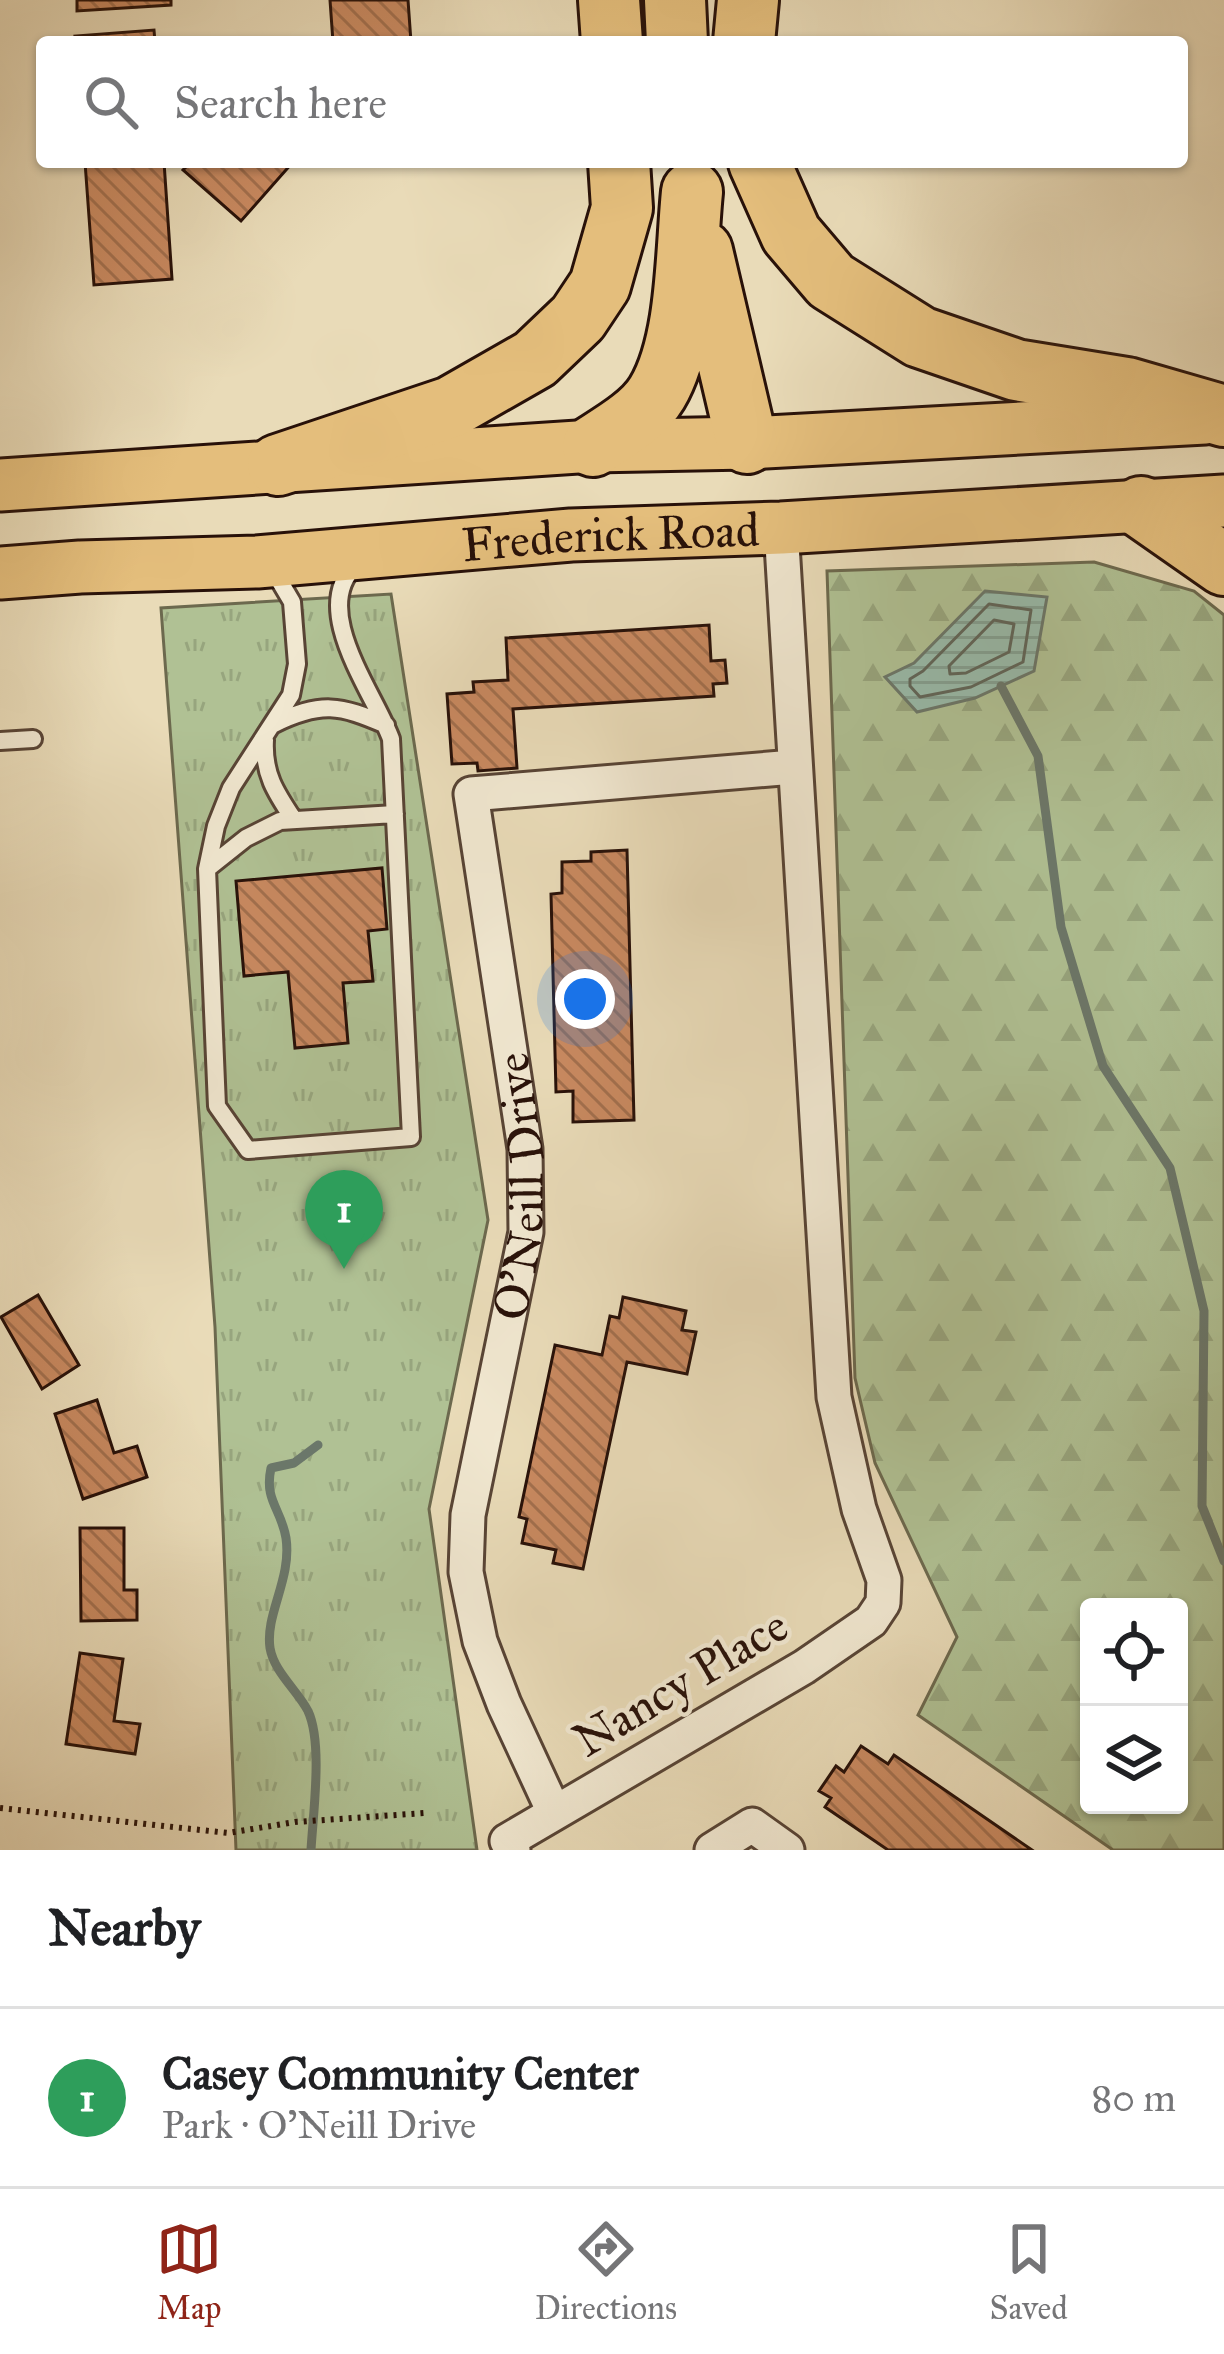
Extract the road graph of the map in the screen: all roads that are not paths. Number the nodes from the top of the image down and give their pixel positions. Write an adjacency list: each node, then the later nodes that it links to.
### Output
1 (609, 0): 4 (highway)
2 (675, 0): 5 (highway)
3 (748, 0): 6 (highway)
4 (612, 36)
5 (677, 36)
6 (745, 36)
7 (619, 168): 13 (highway)
8 (762, 168): 10 (highway)
9 (690, 177): 11 (highway); 12 (highway)
10 (1224, 416): 11 (main road, Frederick Road)
11 (747, 443): 12 (main road, Frederick Road); 17 (main road)
12 (593, 446): 13 (main road, Frederick Road)
13 (278, 465): 14 (main road, Frederick Road)
14 (0, 485)
15 (1224, 501): 16 (main road, Frederick Road)
16 (1141, 506): 17 (main road, Frederick Road); 20 (highway)
17 (781, 528): 18 (main road, Frederick Road); 26 (street)
18 (369, 552): 19 (main road, Frederick Road); 22 (lane)
19 (257, 562): 21 (main road, Frederick Road); 23 (lane)
20 (1224, 565)
21 (2, 575)
22 (386, 725): 23 (lane); 27 (lane)
23 (269, 730): 28 (lane); 29 (lane)
24 (33, 739): 25 (lane)
25 (0, 741)
26 (794, 767): 30 (street, Nancy Place); 30 (street, O'Neill Drive)
27 (395, 814): 28 (lane); 29 (lane)
28 (294, 820): 29 (lane)
29 (207, 868)
30 (554, 1812): 31 (street, Nancy Place)
31 (513, 1850)
32 (712, 1850): 33 (street)
33 (788, 1850)

